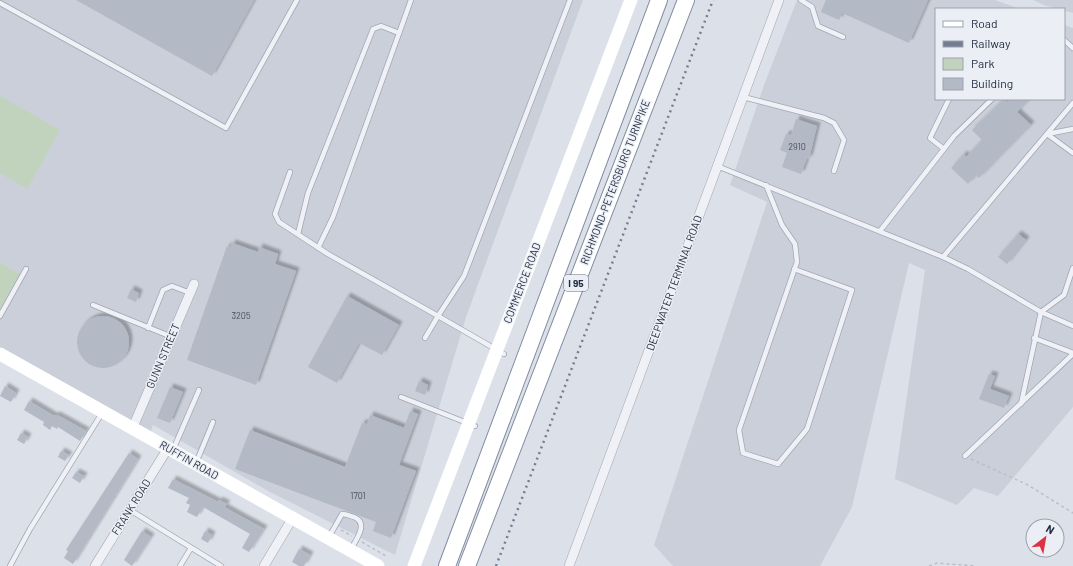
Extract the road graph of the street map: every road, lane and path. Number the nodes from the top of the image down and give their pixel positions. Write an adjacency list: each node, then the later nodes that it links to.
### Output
1 (297, 0): 10 (lane)
2 (411, 0): 11 (lane)
3 (570, 0): 38 (lane)
4 (631, 0): 44 (main road, COMMERCE ROAD)
5 (638, 0): 44 (main road, COMMERCE ROAD)
6 (659, 0): 71 (highway, RICHMOND-PETERSBURG TURNPIKE / I 95)
7 (686, 0): 72 (highway, RICHMOND-PETERSBURG TURNPIKE / I 95)
8 (779, 0): 15 (street, DEEPWATER TERMINAL ROAD)
9 (801, 0): 12 (lane)
10 (0, 3)
11 (399, 33): 28 (lane); 29 (lane)
12 (843, 37)
13 (1065, 41): 14 (lane)
14 (1073, 48)
15 (743, 97): 23 (street, DEEPWATER TERMINAL ROAD); 24 (lane)
16 (949, 100): 21 (lane)
17 (991, 100): 21 (lane)
18 (1073, 103): 20 (lane)
19 (1073, 129): 20 (lane)
20 (1047, 134): 22 (lane); 30 (lane)
21 (944, 149): 27 (lane)
22 (1073, 153)
23 (717, 166): 26 (lane); 73 (street, DEEPWATER TERMINAL ROAD)
24 (834, 171)
25 (290, 172): 28 (lane)
26 (766, 185): 27 (lane); 33 (lane)
27 (880, 231): 30 (lane)
28 (298, 234): 29 (lane)
29 (318, 248): 38 (lane)
30 (943, 257): 36 (lane)
31 (1073, 268): 36 (lane)
32 (26, 269): 37 (lane)
33 (794, 269): 33 (lane)
34 (192, 289): 40 (lane); 41 (street, GUNN STREET)
35 (93, 305): 40 (lane)
36 (1040, 312): 39 (lane); 43 (lane)
37 (0, 316)
38 (438, 316): 42 (lane); 44 (lane)
39 (1073, 326)
40 (148, 328): 41 (lane)
41 (172, 336): 53 (street, GUNN STREET)
42 (425, 338)
43 (1034, 338): 46 (lane); 49 (lane)
44 (500, 352): 52 (main road, COMMERCE ROAD)
45 (0, 354): 50 (main road, RUFFIN ROAD)
46 (1073, 354): 49 (lane)
47 (200, 390): 54 (lane)
48 (401, 397): 52 (lane)
49 (1020, 404): 55 (lane)
50 (103, 411): 53 (main road, RUFFIN ROAD); 63 (lane)
51 (213, 422): 56 (lane)
52 (472, 425): 69 (main road, COMMERCE ROAD); 70 (main road, COMMERCE ROAD)
53 (133, 427): 54 (main road, RUFFIN ROAD)
54 (170, 450): 56 (main road, RUFFIN ROAD); 57 (street, FRANK ROAD)
55 (965, 456): 58 (path)
56 (196, 464): 59 (main road, RUFFIN ROAD)
57 (130, 510): 61 (lane); 64 (street, FRANK ROAD)
58 (1073, 513)
59 (292, 519): 60 (main road, RUFFIN ROAD); 67 (street)
60 (328, 539): 62 (main road, RUFFIN ROAD); 62 (lane)
61 (191, 548): 65 (lane); 66 (lane)
62 (350, 551): 68 (main road, RUFFIN ROAD)
63 (10, 566)
64 (95, 566)
65 (180, 566)
66 (221, 566)
67 (264, 566)
68 (378, 566)
69 (414, 566)
70 (422, 566)
71 (447, 566)
72 (468, 566)
73 (569, 566)
74 (929, 566): 75 (path)
75 (976, 566)

